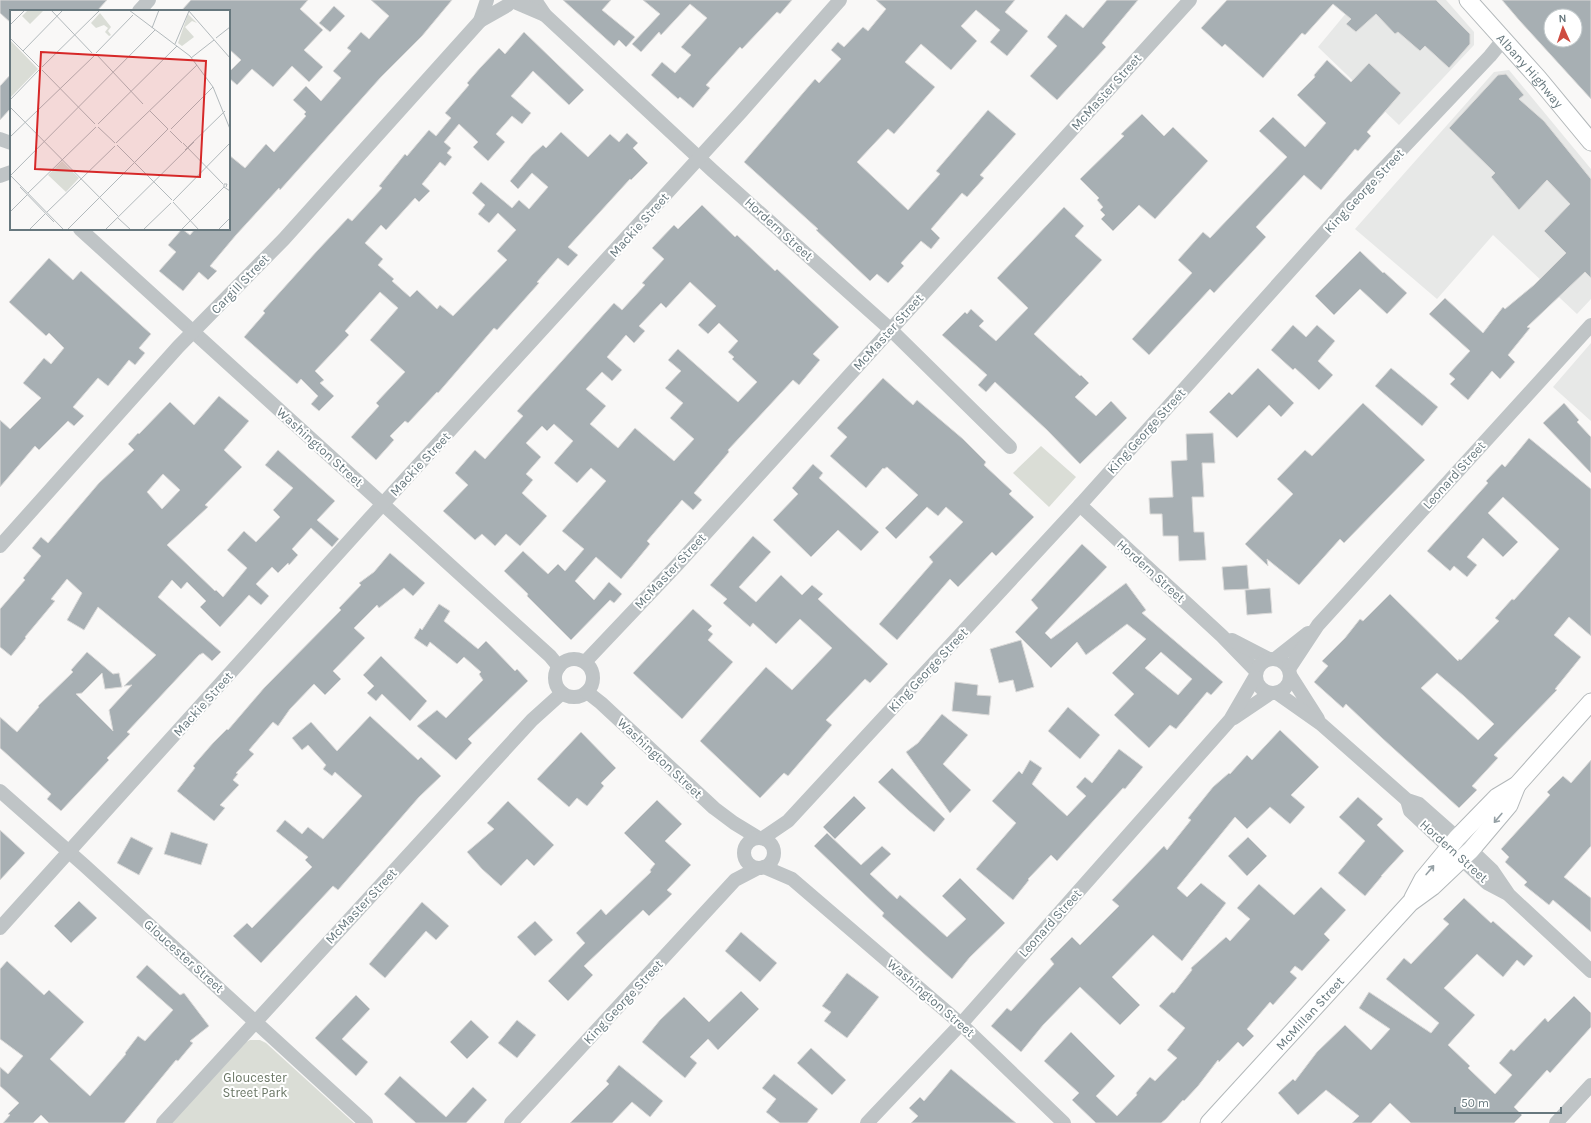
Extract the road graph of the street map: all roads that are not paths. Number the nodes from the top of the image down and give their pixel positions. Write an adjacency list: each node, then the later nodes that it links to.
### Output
1 (150, 0): 8 (street)
2 (488, 0): 10 (street, Cargill Street)
3 (535, 0): 9 (street, Hordern Street)
4 (840, 0): 15 (street, Mackie Street)
5 (1190, 0): 20 (street, McMaster Street)
6 (1468, 0): 11 (main road, Albany Highway)
7 (510, 2): 9 (street, Hordern Street); 10 (street, Cargill Street)
8 (140, 10)
9 (545, 15): 15 (street, Hordern Street)
10 (480, 21): 21 (street, Cargill Street)
11 (1503, 40): 13 (main road, Albany Highway); 24 (street, King George Street)
12 (0, 139): 14 (street)
13 (1591, 142)
14 (10, 143)
15 (700, 158): 20 (street, Hordern Street); 23 (street, Mackie Street)
16 (10, 172): 17 (street)
17 (0, 176)
18 (81, 230): 21 (street, Washington Street)
19 (1591, 325): 26 (street, Leonard Street)
20 (890, 328): 22 (street, Hordern Street); 29 (street, McMaster Street)
21 (193, 332): 23 (street, Washington Street); 25 (street, Cargill Street)
22 (1010, 447)
23 (383, 504): 30 (street, Washington Street); 45 (street, Mackie Street)
24 (1080, 505): 27 (street, Hordern Street); 41 (street, King George Street)
25 (0, 546)
26 (1318, 626): 28 (street, Leonard Street); 31 (street, Leonard Street)
27 (1222, 636): 28 (street, Hordern Street); 32 (street, Hordern Street)
28 (1272, 659): 31 (street); 32 (street)
29 (585, 662): 30 (street); 33 (street)
30 (559, 667): 34 (street)
31 (1290, 672): 35 (street); 38 (street, Hordern Street)
32 (1256, 674): 35 (street); 37 (street, Leonard Street)
33 (587, 692): 34 (street); 42 (street, Washington Street)
34 (562, 693): 55 (street, McMaster Street)
35 (1274, 693): 37 (street, Leonard Street); 38 (street, Hordern Street)
36 (1591, 702): 39 (main road, McMillan Street)
37 (1230, 720): 56 (street, Leonard Street)
38 (1321, 724): 44 (street, Hordern Street)
39 (1517, 785): 44 (main road, McMillan Street); 48 (main road, McMillan Street, one-way to 48)
40 (0, 791): 45 (street, Gloucester Street)
41 (788, 821): 43 (street, King George Street); 47 (street, King George Street)
42 (734, 823): 43 (street, Washington Street); 46 (street, Washington Street)
43 (760, 837): 46 (street); 47 (street)
44 (1453, 843): 48 (street, Hordern Street); 52 (main road, McMillan Street, one-way to 44)
45 (70, 852): 53 (street, Mackie Street); 55 (street, Gloucester Street)
46 (744, 853): 49 (street); 51 (street, King George Street)
47 (775, 854): 49 (street); 50 (street, Washington Street)
48 (1467, 854): 52 (main road, McMillan Street); 54 (street, Hordern Street)
49 (761, 868): 50 (street, Washington Street); 51 (street, King George Street)
50 (792, 879): 56 (street, Washington Street)
51 (735, 880): 60 (street, King George Street)
52 (1410, 903): 63 (main road, McMillan Street)
53 (0, 928)
54 (1591, 971)
55 (255, 1021): 58 (street, McMaster Street); 59 (street, Gloucester Street)
56 (961, 1024): 61 (street, Leonard Street); 62 (street, Washington Street)
57 (1591, 1085): 64 (street)
58 (163, 1123)
59 (366, 1123)
60 (511, 1123)
61 (867, 1123)
62 (1064, 1123)
63 (1209, 1123)
64 (1556, 1123)

